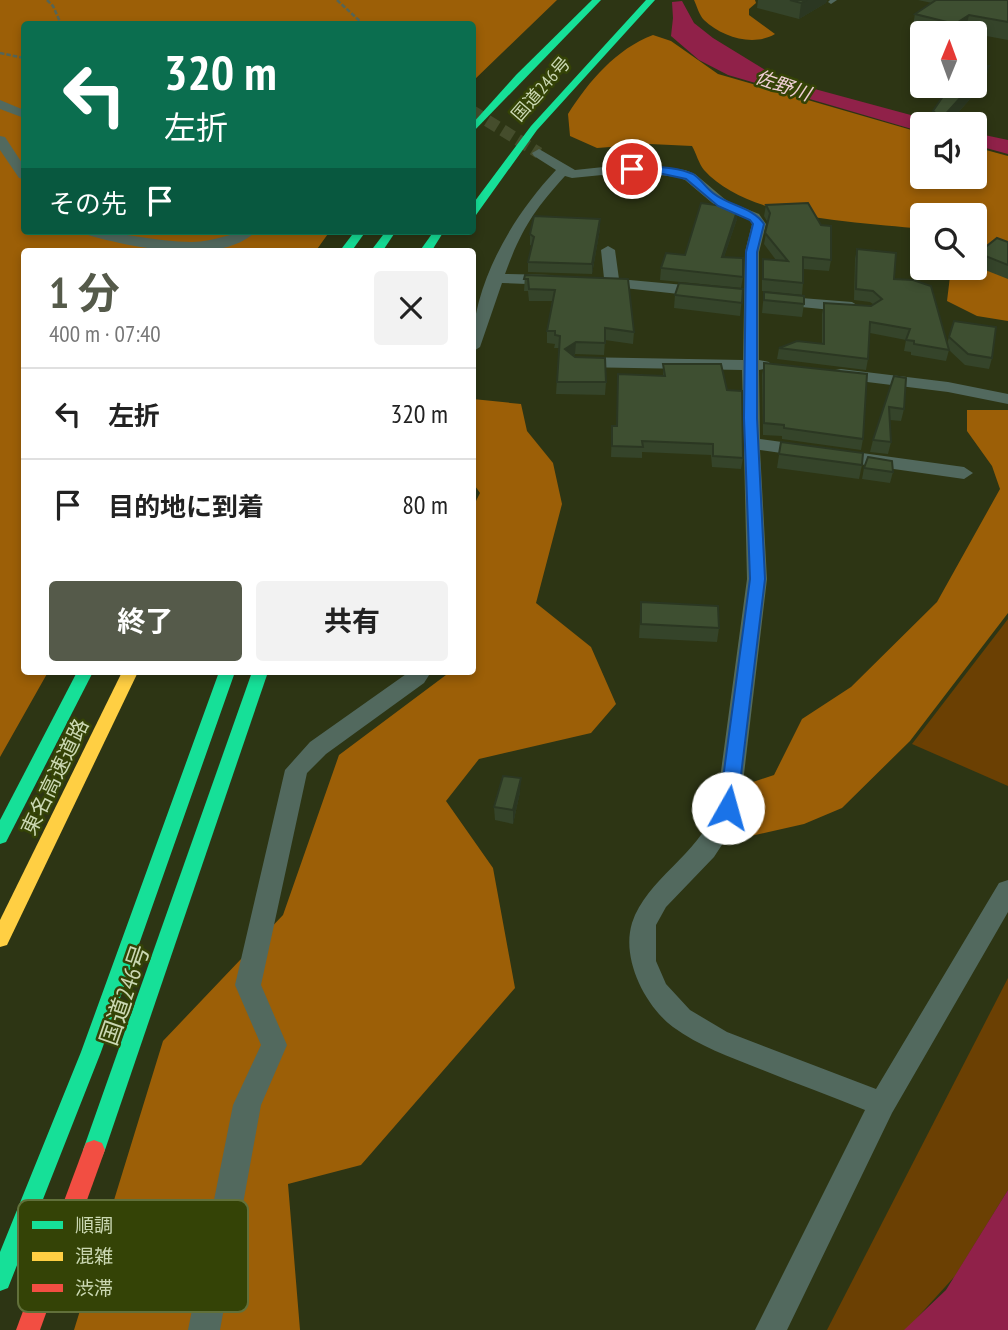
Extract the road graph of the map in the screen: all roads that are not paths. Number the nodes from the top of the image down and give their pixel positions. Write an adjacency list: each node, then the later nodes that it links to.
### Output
1 (631, 0): 4 (highway, 国道246号)
2 (651, 0): 4 (highway, 国道246号)
3 (592, 5): 7 (highway)
4 (612, 30): 12 (highway, 国道246号)
5 (0, 104): 6 (street)
6 (21, 113)
7 (476, 125)
8 (0, 140): 11 (street)
9 (539, 153): 10 (street)
10 (563, 170): 16 (street); 18 (street)
11 (21, 171)
12 (476, 207)
13 (107, 235): 14 (street)
14 (241, 235)
15 (608, 250): 17 (street)
16 (495, 278): 17 (street); 20 (street)
17 (612, 282): 18 (street)
18 (739, 297): 19 (street); 22 (street)
19 (869, 309)
20 (476, 337)
21 (575, 362): 22 (street)
22 (752, 364): 23 (street); 26 (street)
23 (779, 367)
24 (821, 372): 25 (street)
25 (1008, 399)
26 (751, 443): 27 (street); 36 (street)
27 (964, 473)
28 (83, 675): 33 (highway, 東名高速道路)
29 (129, 675): 35 (highway, 東名高速道路)
30 (226, 675): 37 (highway, 国道246号)
31 (259, 675): 38 (highway, 国道246号)
32 (418, 675): 39 (street)
33 (0, 837)
34 (1008, 890): 36 (street)
35 (0, 939)
36 (881, 1104): 46 (street)
37 (32, 1200)
38 (75, 1200)
39 (229, 1200)
40 (18, 1235): 41 (highway, 国道246号)
41 (0, 1280)
42 (35, 1312): 44 (highway, 国道246号)
43 (207, 1312): 45 (street)
44 (28, 1330)
45 (204, 1330)
46 (771, 1330)

